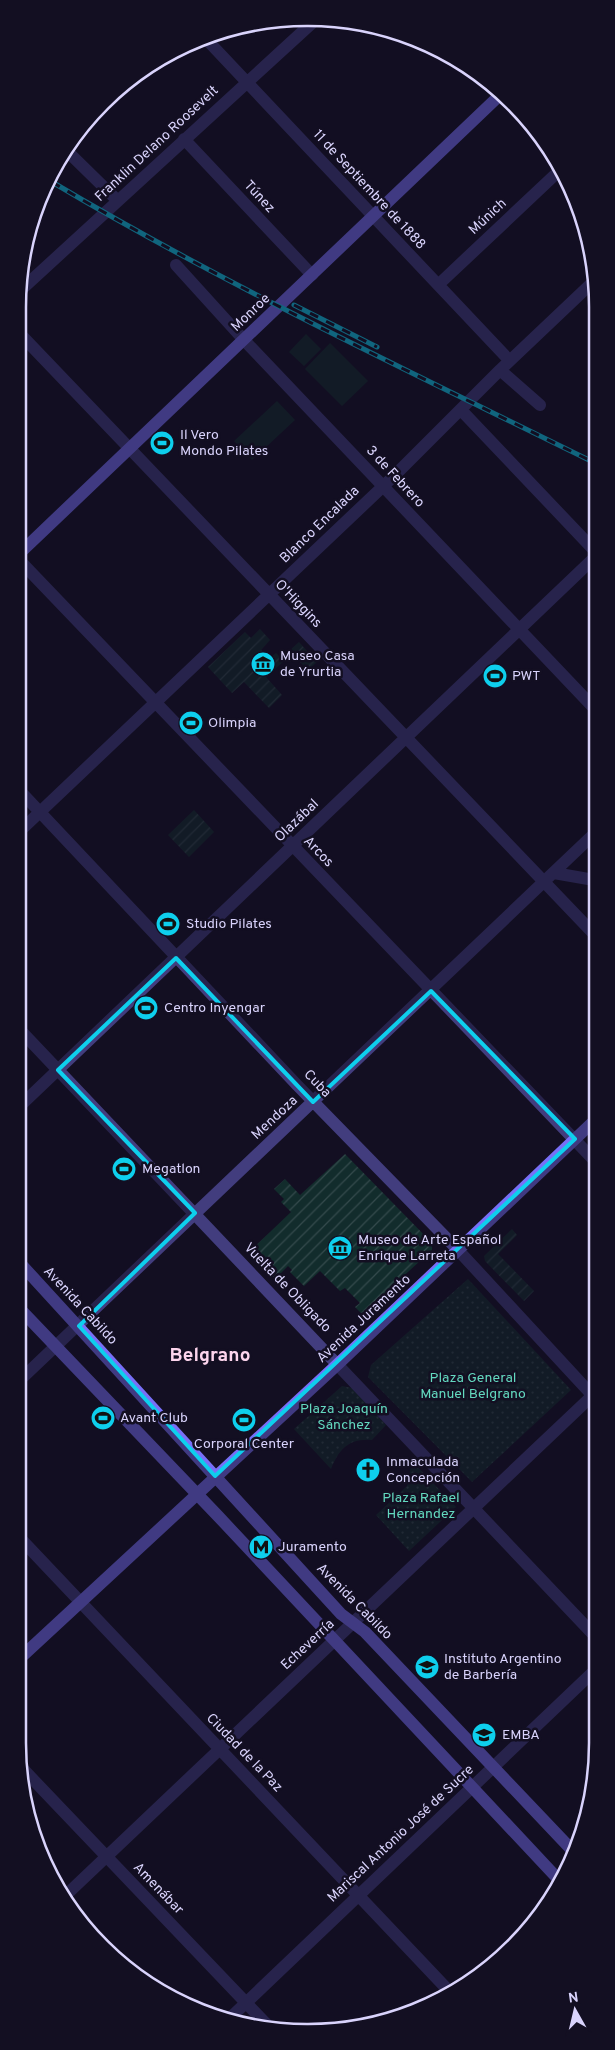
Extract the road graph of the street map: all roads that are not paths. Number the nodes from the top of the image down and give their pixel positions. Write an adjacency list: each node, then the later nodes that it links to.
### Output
1 (309, 26): 3 (street, Franklin Delano Roosevelt)
2 (211, 44): 3 (street, 11 de Septiembre de 1888)
3 (248, 82): 5 (street, Franklin Delano Roosevelt); 9 (street, 11 de Septiembre de 1888)
4 (496, 99): 9 (main road, Monroe)
5 (184, 139): 8 (street, Franklin Delano Roosevelt); 11 (street, Túnez)
6 (72, 155): 8 (street)
7 (556, 175): 13 (street, Múnich)
8 (118, 201): 12 (street, Franklin Delano Roosevelt)
9 (373, 216): 11 (main road, Monroe); 13 (street, 11 de Septiembre de 1888)
10 (176, 265): 16 (street, 3 de Febrero)
11 (312, 275): 16 (main road, Monroe)
12 (28, 284)
13 (438, 284): 17 (street, 11 de Septiembre de 1888)
14 (588, 287): 17 (street, Blanco Encalada)
15 (26, 340): 21 (street, O'Higgins)
16 (244, 340): 21 (main road, Monroe); 22 (street, 3 de Febrero)
17 (509, 360): 18 (street, Blanco Encalada)
18 (500, 370): 19 (street); 20 (street, Blanco Encalada)
19 (540, 405)
20 (461, 410): 22 (street, Blanco Encalada); 23 (street)
21 (130, 449): 24 (main road, Monroe); 27 (street, O'Higgins)
22 (384, 485): 27 (street, Blanco Encalada); 28 (street, 3 de Febrero)
23 (589, 545)
24 (26, 547)
25 (589, 563): 28 (street, Olazábal)
26 (26, 568): 29 (street, Arcos)
27 (268, 594): 29 (street, Blanco Encalada); 31 (street, O'Higgins)
28 (519, 630): 30 (street, 3 de Febrero); 31 (street, Olazábal)
29 (154, 702): 33 (street, Blanco Encalada); 36 (street, Arcos)
30 (589, 703)
31 (406, 738): 36 (street, Olazábal); 39 (street, O'Higgins)
32 (26, 797): 33 (street, Cuba)
33 (40, 812): 34 (street, Blanco Encalada); 41 (street, Cuba)
34 (26, 825)
35 (589, 839): 37 (street, Mendoza)
36 (292, 847): 41 (street, Olazábal); 42 (street, Arcos)
37 (554, 873): 38 (street); 39 (street, Mendoza)
38 (589, 879)
39 (544, 882): 40 (street, O'Higgins); 42 (street, Mendoza)
40 (589, 929)
41 (176, 958): 44 (street, Olazábal); 46 (street, Cuba)
42 (431, 991): 46 (street, Mendoza); 48 (street, Arcos)
43 (26, 1036): 44 (street, Vuelta de Obligado)
44 (58, 1070): 45 (street, Olazábal); 50 (street, Vuelta de Obligado)
45 (26, 1100)
46 (314, 1102): 50 (street, Mendoza); 51 (street, Cuba)
47 (589, 1126): 48 (main road, Avenida Juramento)
48 (575, 1140): 49 (street, Arcos); 51 (main road, Avenida Juramento)
49 (589, 1155)
50 (195, 1214): 54 (street, Mendoza); 56 (street, Vuelta de Obligado)
51 (458, 1250): 56 (main road, Avenida Juramento); 58 (street, Cuba)
52 (26, 1269): 54 (main road, Avenida Cabildo)
53 (26, 1315): 55 (main road)
54 (79, 1326): 55 (street, Mendoza); 60 (main road, Avenida Cabildo)
55 (56, 1347): 57 (street, Mendoza); 61 (main road)
56 (339, 1364): 60 (main road, Avenida Juramento); 62 (street, Vuelta de Obligado)
57 (26, 1375)
58 (589, 1392)
59 (589, 1400): 62 (street, Echeverría)
60 (215, 1476): 61 (main road, Avenida Juramento); 65 (main road, Avenida Cabildo)
61 (199, 1491): 64 (main road); 67 (main road)
62 (474, 1509): 65 (street, Echeverría); 66 (street, Vuelta de Obligado)
63 (26, 1545): 64 (street, Ciudad de la Paz)
64 (79, 1602): 68 (main road); 70 (street, Ciudad de la Paz)
65 (354, 1623): 67 (street, Echeverría); 71 (main road, Avenida Cabildo)
66 (589, 1630)
67 (335, 1641): 70 (street, Echeverría); 73 (main road)
68 (26, 1652)
69 (589, 1676): 71 (street, Mariscal Antonio José de Sucre)
70 (219, 1749): 75 (street, Echeverría); 78 (street, Ciudad de la Paz)
71 (494, 1767): 73 (street, Mariscal Antonio José de Sucre); 74 (main road, Avenida Cabildo)
72 (29, 1775): 75 (street, Amenábar)
73 (471, 1787): 76 (main road); 78 (street, Mariscal Antonio José de Sucre)
74 (569, 1846)
75 (106, 1856): 77 (street, Echeverría); 80 (street, Amenábar)
76 (555, 1876)
77 (70, 1892)
78 (358, 1894): 79 (street, Ciudad de la Paz); 80 (street, Mariscal Antonio José de Sucre)
79 (446, 1987)
80 (246, 2002): 81 (street, Mariscal Antonio José de Sucre); 82 (street, Amenábar)
81 (234, 2014)
82 (262, 2020)

